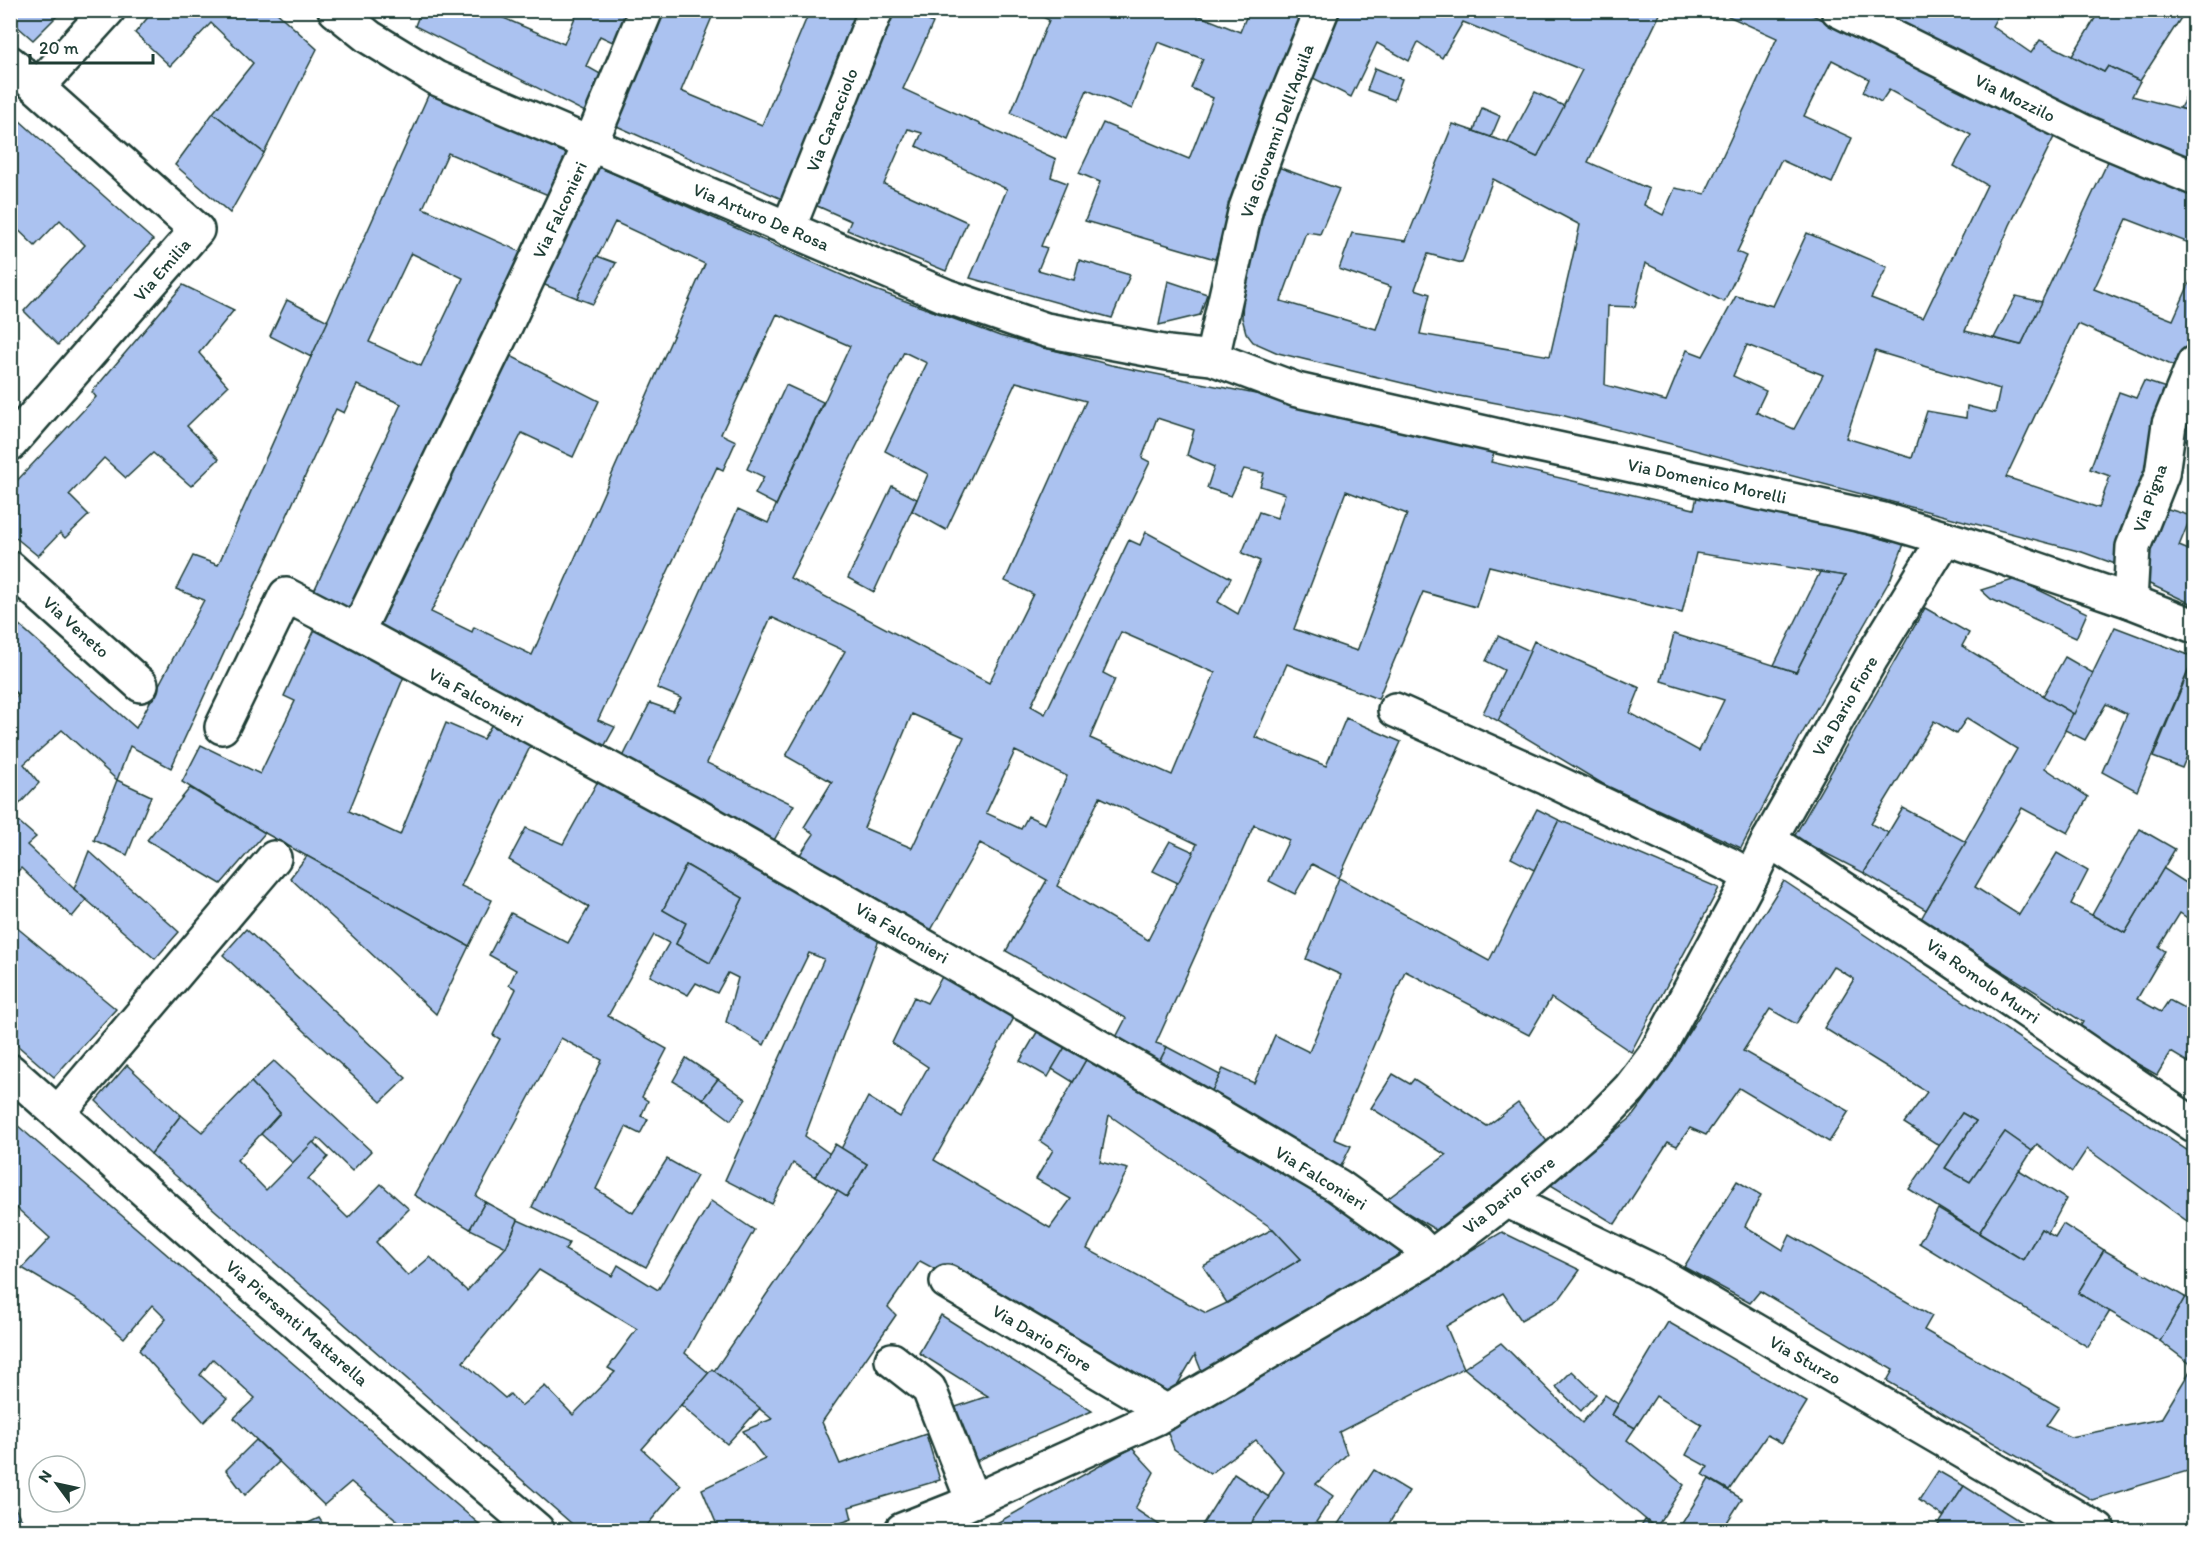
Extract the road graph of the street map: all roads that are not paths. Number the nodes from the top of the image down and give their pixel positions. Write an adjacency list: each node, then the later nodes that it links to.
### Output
1 (108, 10): 8 (street)
2 (335, 10): 9 (street, Via Arturo De Rosa)
3 (646, 10): 9 (street, Via Falconieri)
4 (876, 10): 11 (street, Via Caracciolo)
5 (1322, 10): 12 (street, Via Giovanni Dell'Aquila)
6 (1838, 10): 10 (street, Via Mozzilo)
7 (10, 63): 8 (street, Via Emilia)
8 (38, 87): 14 (street, Via Emilia)
9 (590, 145): 11 (street, Via Arturo De Rosa); 19 (street, Via Falconieri)
10 (2194, 178)
11 (789, 229): 12 (street, Via Arturo De Rosa)
12 (1212, 358): 15 (street, Via Domenico Morelli)
13 (2194, 363): 17 (street, Via Pigna)
14 (10, 444)
15 (1945, 538): 17 (street, Via Domenico Morelli); 23 (street, Via Dario Fiore)
16 (10, 568): 20 (street, Via Veneto)
17 (2130, 601): 18 (street, Via Domenico Morelli)
18 (2194, 626)
19 (357, 632): 22 (street, Via Falconieri); 30 (street, Via Falconieri)
20 (141, 685)
21 (1395, 710): 25 (street)
22 (222, 727)
23 (1769, 840): 25 (street, Via Dario Fiore); 28 (street, Via Romolo Murri)
24 (274, 858): 27 (street)
25 (1751, 877): 29 (street, Via Dario Fiore)
26 (10, 1071): 27 (street, Via Piersanti Mattarella)
27 (58, 1113): 36 (street, Via Piersanti Mattarella)
28 (2194, 1125)
29 (1506, 1200): 30 (street, Via Dario Fiore); 37 (street, Via Sturzo)
30 (1431, 1257): 33 (street, Via Dario Fiore)
31 (947, 1282): 33 (street, Via Dario Fiore)
32 (892, 1360): 34 (street)
33 (1167, 1412): 34 (street, Via Dario Fiore)
34 (973, 1501): 35 (street, Via Dario Fiore)
35 (912, 1529)
36 (537, 1530)
37 (2098, 1530)

